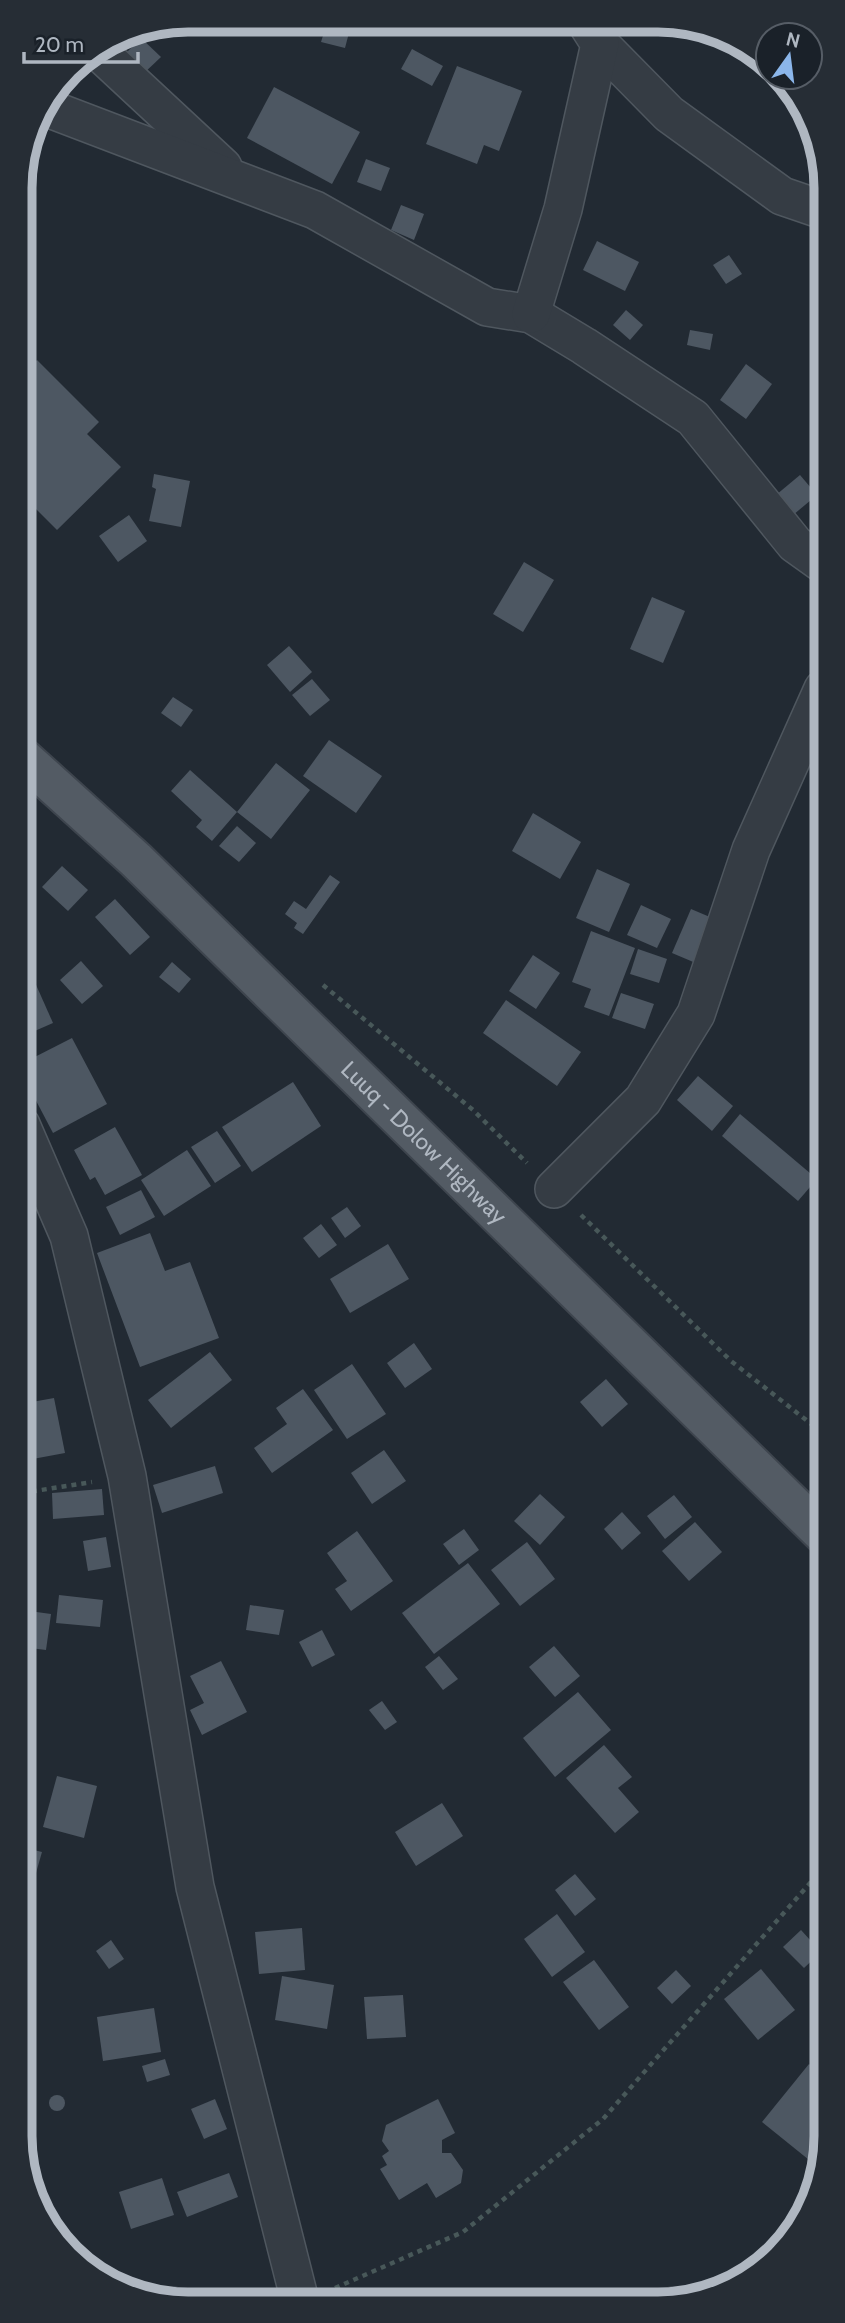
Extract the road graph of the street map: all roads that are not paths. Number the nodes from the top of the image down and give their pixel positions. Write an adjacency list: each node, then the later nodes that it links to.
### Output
1 (593, 33): 5 (street); 6 (street)
2 (104, 56): 4 (street)
3 (52, 110): 4 (street)
4 (237, 180): 6 (street)
5 (814, 206)
6 (531, 314): 7 (street)
7 (814, 557)
8 (814, 710): 11 (street)
9 (32, 766): 12 (main road, Luuq - Dolow Highway)
10 (32, 1150): 13 (street)
11 (554, 1189)
12 (813, 1525)
13 (313, 2292)

